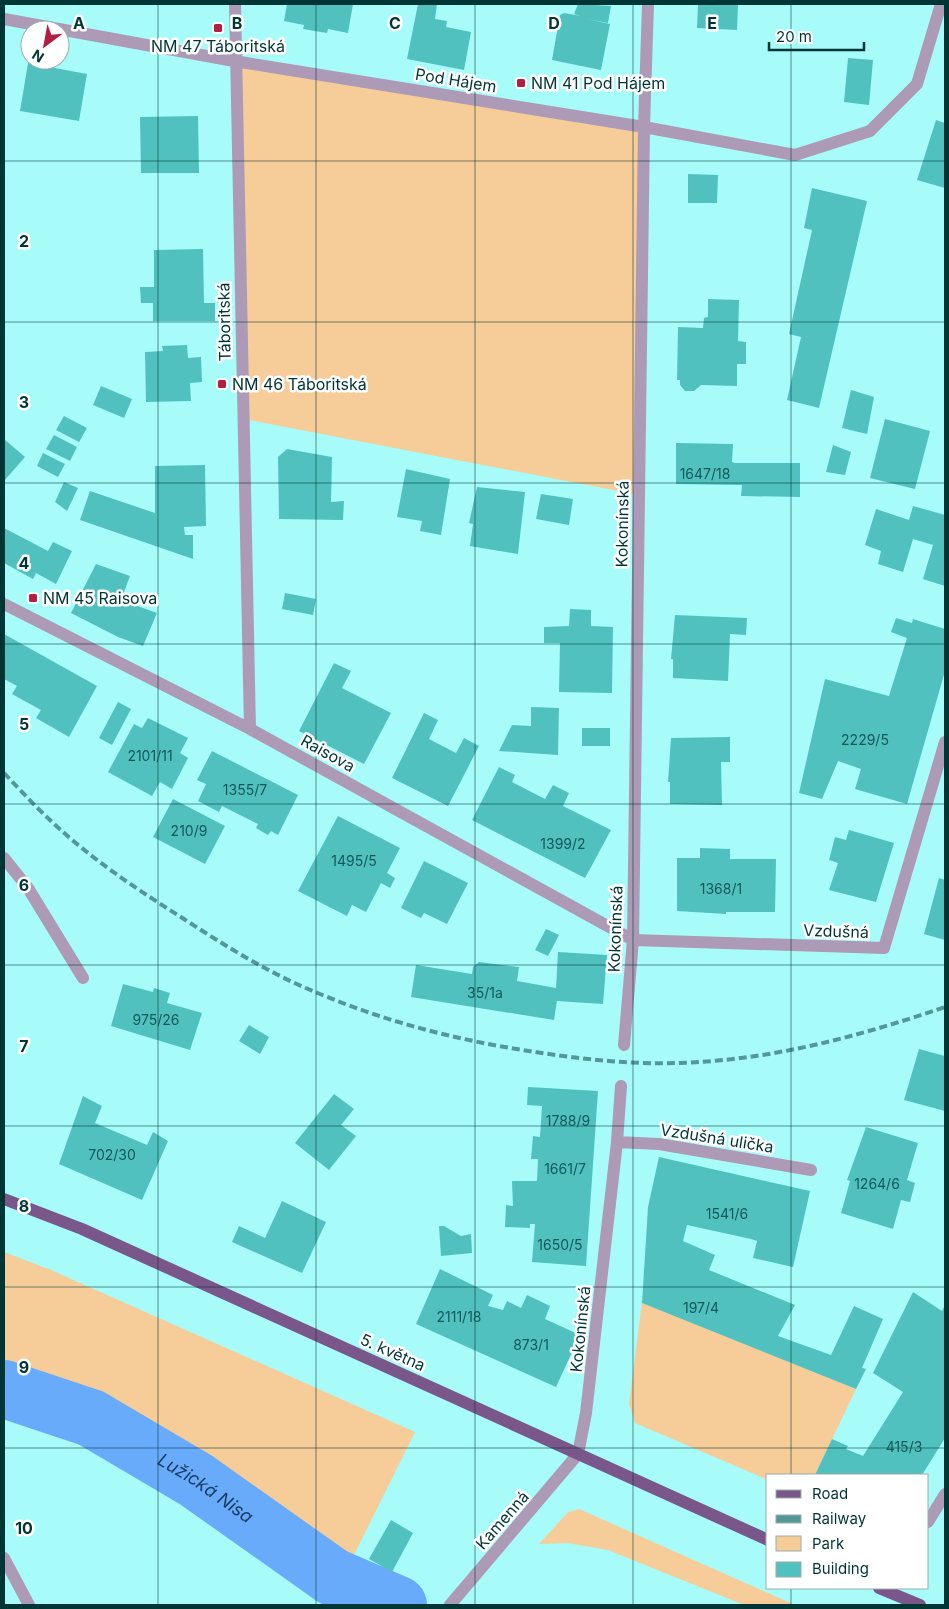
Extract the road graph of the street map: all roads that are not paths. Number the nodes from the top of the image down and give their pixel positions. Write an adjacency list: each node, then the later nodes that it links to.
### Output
1 (235, 4): 5 (street, Táboritská)
2 (648, 4): 6 (street, Kokonínská)
3 (941, 4): 6 (street, Pod Hájem)
4 (4, 19): 5 (street, Pod Hájem)
5 (234, 61): 6 (street, Pod Hájem); 8 (street, Táboritská)
6 (644, 127): 11 (street, Kokonínská)
7 (4, 604): 8 (street, Raisova)
8 (250, 729): 11 (street, Raisova)
9 (945, 742): 11 (street, Vzdušná)
10 (4, 858): 12 (street)
11 (633, 940): 13 (street, Kokonínská)
12 (83, 978)
13 (624, 1045)
14 (621, 1086): 15 (street, Kokonínská)
15 (617, 1142): 16 (street, Vzdušná ulička); 18 (street, Kokonínská)
16 (811, 1170)
17 (4, 1199): 18 (main road, 5. května)
18 (578, 1454): 21 (main road, 5. května); 24 (street, Kamenná)
19 (945, 1494): 20 (street)
20 (929, 1520)
21 (766, 1539)
22 (4, 1558): 25 (street)
23 (886, 1589): 26 (main road)
24 (452, 1604)
25 (29, 1605)
26 (920, 1605)

